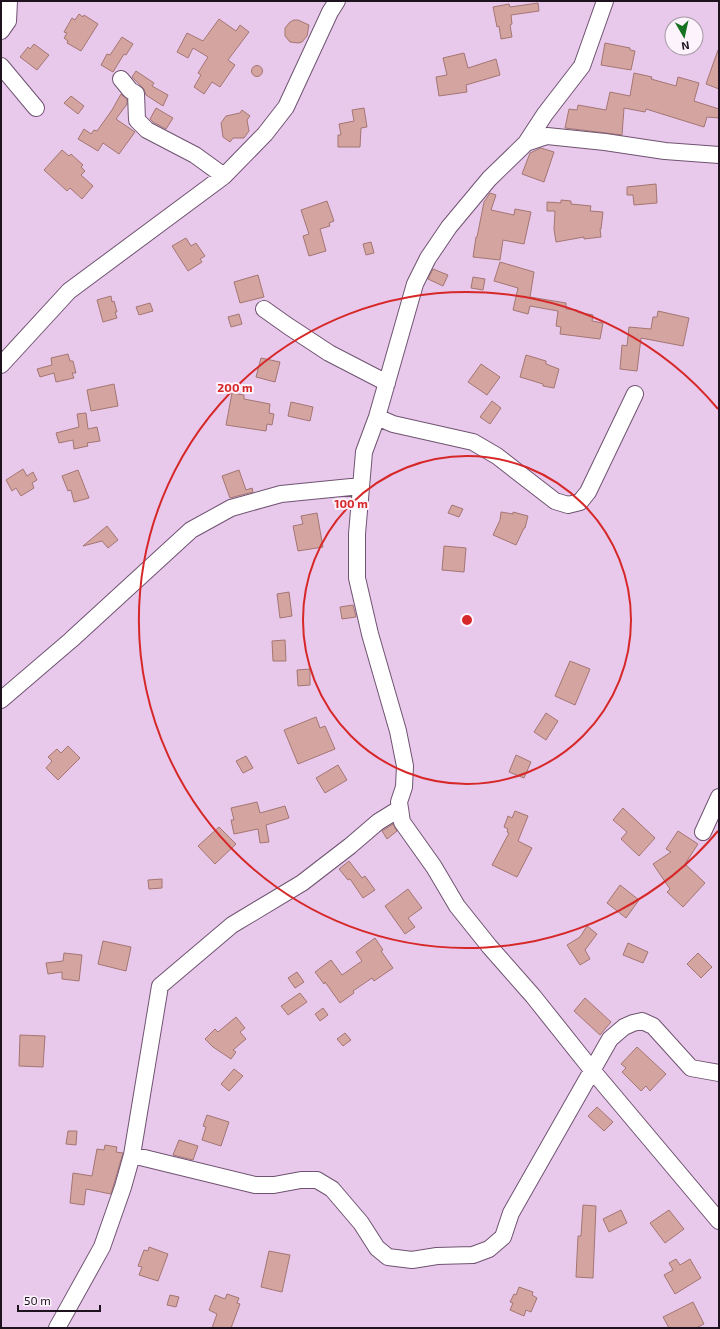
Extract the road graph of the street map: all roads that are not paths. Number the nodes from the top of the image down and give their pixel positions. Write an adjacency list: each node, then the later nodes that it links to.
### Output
1 (9, 1): 4 (street)
2 (337, 1): 10 (street)
3 (605, 1): 8 (street)
4 (1, 31)
5 (1, 66): 7 (street)
6 (122, 79): 10 (street)
7 (36, 108)
8 (526, 143): 9 (street); 13 (street)
9 (719, 154)
10 (224, 176): 12 (street)
11 (264, 309): 13 (street)
12 (1, 365)
13 (387, 383): 15 (street)
14 (635, 394): 15 (street)
15 (377, 417): 16 (street)
16 (361, 486): 17 (street); 19 (street)
17 (1, 700)
18 (719, 797): 20 (street)
19 (399, 808): 21 (street); 23 (street)
20 (703, 832)
21 (592, 1070): 22 (street); 23 (street); 24 (street)
22 (719, 1073)
23 (132, 1155): 25 (street)
24 (719, 1221)
25 (57, 1328)

